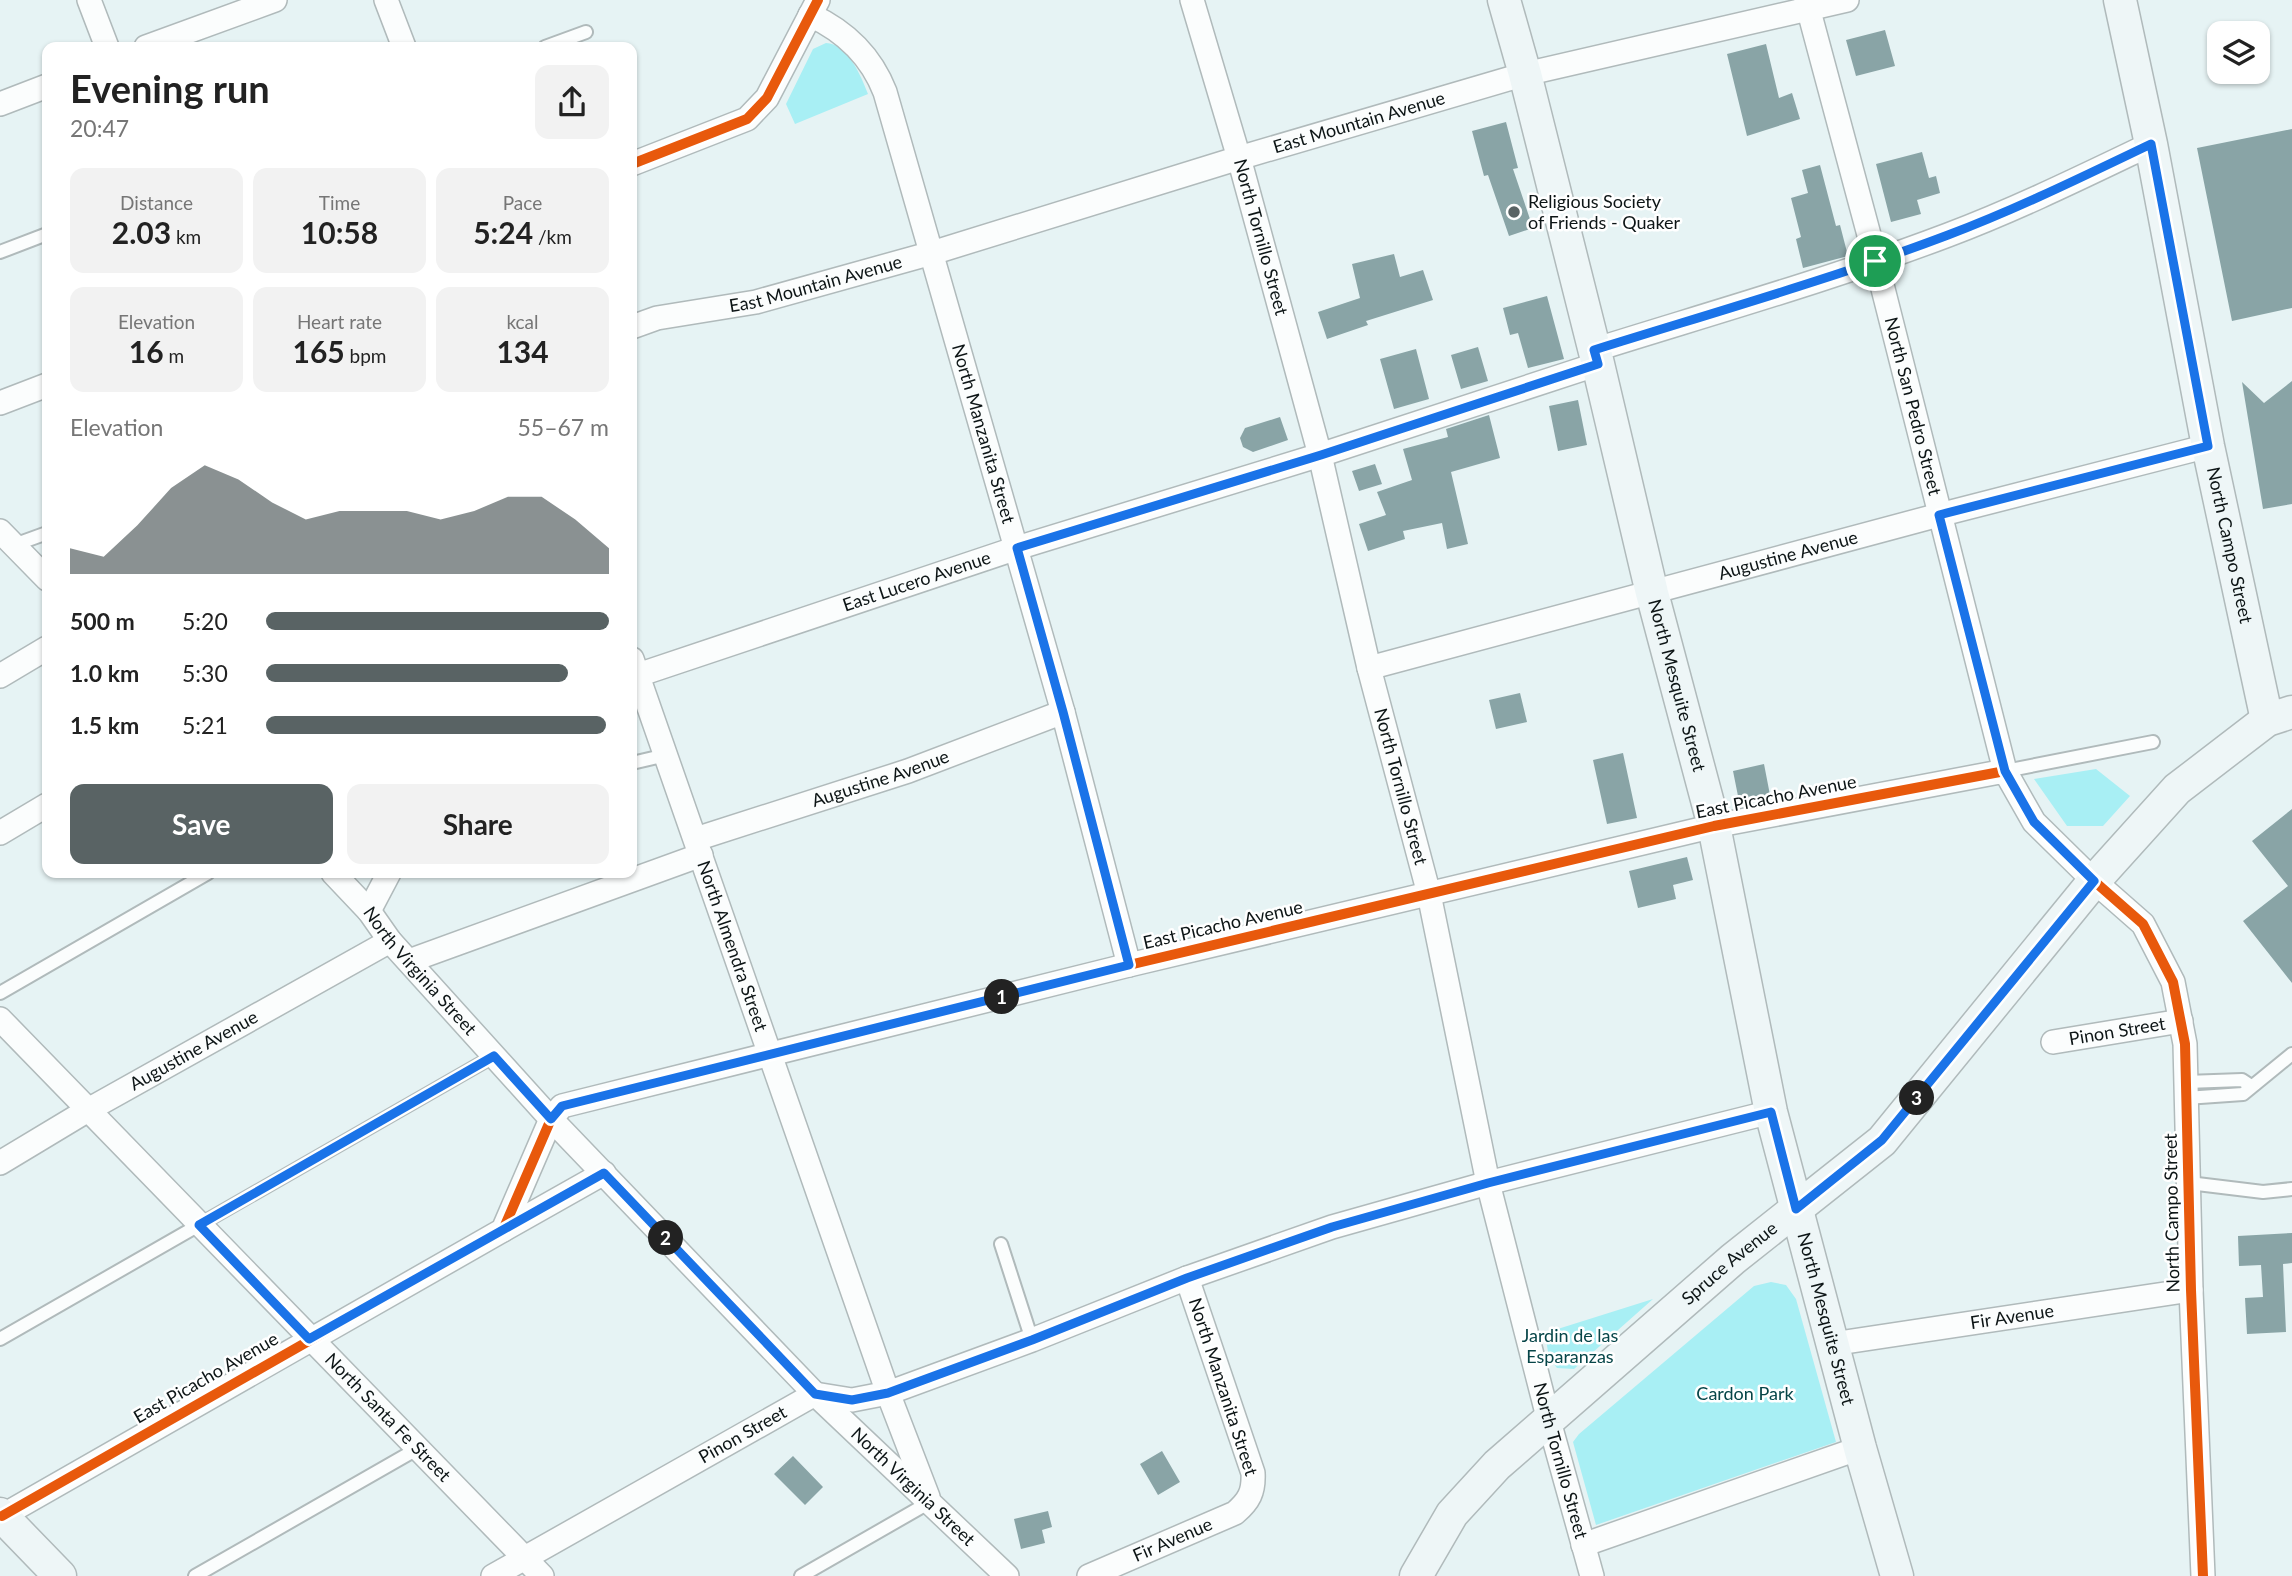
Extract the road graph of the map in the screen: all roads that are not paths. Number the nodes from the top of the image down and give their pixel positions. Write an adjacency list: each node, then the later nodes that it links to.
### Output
1 (89, 0): 11 (street)
2 (275, 0): 12 (street)
3 (386, 0): 13 (street)
4 (1192, 0): 19 (street, North Tornillo Street)
5 (1504, 0): 15 (street, North Mesquite Street)
6 (1847, 0): 8 (street, East Mountain Avenue)
7 (2120, 0): 18 (street, North Campo Street)
8 (1807, 5): 15 (street, East Mountain Avenue); 24 (street, North San Pedro Street)
9 (814, 7): 20 (street); 23 (street, North Manzanita Street)
10 (586, 32): 14 (lane)
11 (105, 42)
12 (160, 42)
13 (402, 42)
14 (559, 42)
15 (1525, 74): 19 (street, East Mountain Avenue); 26 (street, North Mesquite Street)
16 (42, 88): 17 (street)
17 (0, 104)
18 (2151, 144): 24 (street, East Lucero Avenue); 29 (street, North Campo Street)
19 (1239, 158): 23 (street, East Mountain Avenue); 30 (street, North Tornillo Street)
20 (637, 162)
21 (42, 236): 22 (lane)
22 (0, 252)
23 (932, 253): 25 (street, East Mountain Avenue); 34 (street, North Manzanita Street)
24 (1875, 261): 26 (street, East Lucero Avenue); 31 (street, North San Pedro Street)
25 (637, 325)
26 (1596, 357): 30 (street, East Lucero Avenue); 36 (street, North Mesquite Street)
27 (42, 387): 28 (street)
28 (0, 403)
29 (2208, 446): 31 (street, Augustine Avenue); 43 (street, North Campo Street)
30 (1321, 455): 34 (street, East Lucero Avenue); 39 (street, North Tornillo Street)
31 (1939, 515): 36 (street, Augustine Avenue); 47 (street, North San Pedro Street)
32 (42, 534): 33 (lane)
33 (7, 538): 35 (street)
34 (1017, 548): 38 (street, East Lucero Avenue); 42 (street, North Manzanita Street)
35 (42, 574)
36 (1652, 593): 39 (street, Augustine Avenue); 49 (street, North Mesquite Street)
37 (42, 651): 41 (street)
38 (637, 666)
39 (1368, 668): 58 (street, North Tornillo Street)
40 (637, 673): 45 (street, North Almendra Street)
41 (0, 676)
42 (1063, 712): 51 (street, Augustine Avenue); 62 (street, North Manzanita Street)
43 (2280, 716): 57 (street)
44 (2152, 742): 47 (lane, East Picacho Avenue)
45 (666, 755): 46 (lane); 51 (street, North Almendra Street)
46 (637, 762)
47 (2005, 771): 49 (street, East Picacho Avenue); 57 (street)
48 (42, 808): 50 (street)
49 (1714, 826): 58 (street, East Picacho Avenue); 72 (street, North Mesquite Street)
50 (0, 833)
51 (698, 847): 52 (street, Augustine Avenue); 68 (street, North Almendra Street)
52 (637, 871)
53 (199, 878): 63 (lane)
54 (338, 878): 59 (street, North Virginia Street)
55 (386, 878): 59 (street)
56 (619, 878): 61 (street, Augustine Avenue)
57 (2094, 881): 65 (street, North Campo Street); 79 (street, Spruce Avenue)
58 (1429, 894): 62 (street, East Picacho Avenue); 76 (street, North Tornillo Street)
59 (369, 911): 60 (street, North Virginia Street)
60 (390, 941): 61 (street, North Virginia Street); 71 (street, Augustine Avenue)
61 (409, 961): 69 (street, North Virginia Street)
62 (1129, 965): 68 (street, East Picacho Avenue)
63 (0, 993)
64 (0, 1019): 71 (street, North Santa Fe Street)
65 (2181, 1021): 66 (street, Pinon Street); 70 (street, North Campo Street)
66 (2053, 1042)
67 (2292, 1054): 70 (lane)
68 (770, 1055): 73 (street, East Picacho Avenue); 89 (street, North Almendra Street)
69 (494, 1056): 73 (street, North Virginia Street); 80 (lane)
70 (2186, 1090): 77 (street, North Campo Street)
71 (88, 1110): 74 (street, Augustine Avenue); 80 (street, North Santa Fe Street)
72 (1771, 1112): 76 (street); 79 (street, North Mesquite Street)
73 (551, 1119): 75 (street, North Virginia Street); 81 (street)
74 (0, 1163)
75 (604, 1173): 81 (street, East Picacho Avenue); 90 (street, North Virginia Street)
76 (1488, 1183): 83 (street); 91 (street, North Tornillo Street)
77 (2189, 1183): 78 (lane); 84 (street, North Campo Street)
78 (2292, 1189)
79 (1796, 1209): 88 (street, North Mesquite Street); 91 (street, Spruce Avenue)
80 (199, 1225): 85 (lane); 86 (street, North Santa Fe Street)
81 (503, 1230): 86 (street, East Picacho Avenue)
82 (1001, 1244): 87 (lane)
83 (1187, 1278): 87 (street); 94 (street, North Manzanita Street)
84 (2190, 1290): 88 (street, Fir Avenue); 109 (street, North Campo Street)
85 (0, 1339)
86 (309, 1339): 93 (street, North Santa Fe Street); 96 (street, East Picacho Avenue)
87 (1032, 1340): 89 (street)
88 (1832, 1344): 92 (street, North Mesquite Street)
89 (888, 1393): 90 (street); 95 (street, North Almendra Street)
90 (815, 1394): 95 (street, North Virginia Street); 98 (street, Pinon Street)
91 (1549, 1421): 97 (street, North Tornillo Street); 106 (street, Spruce Avenue)
92 (1860, 1448): 97 (street); 108 (street, North Mesquite Street)
93 (417, 1449): 98 (street, North Santa Fe Street); 100 (lane)
94 (1251, 1497): 105 (street, Fir Avenue)
95 (930, 1502): 103 (lane); 104 (street, North Virginia Street)
96 (1, 1515): 99 (street)
97 (1583, 1545): 107 (street, North Tornillo Street)
98 (524, 1559): 101 (street, Pinon Street); 102 (street, North Santa Fe Street)
99 (60, 1576)
100 (195, 1576)
101 (494, 1576)
102 (542, 1576)
103 (801, 1576)
104 (1007, 1576)
105 (1089, 1576)
106 (1416, 1576)
107 (1592, 1576)
108 (1897, 1576)
109 (2203, 1576)

